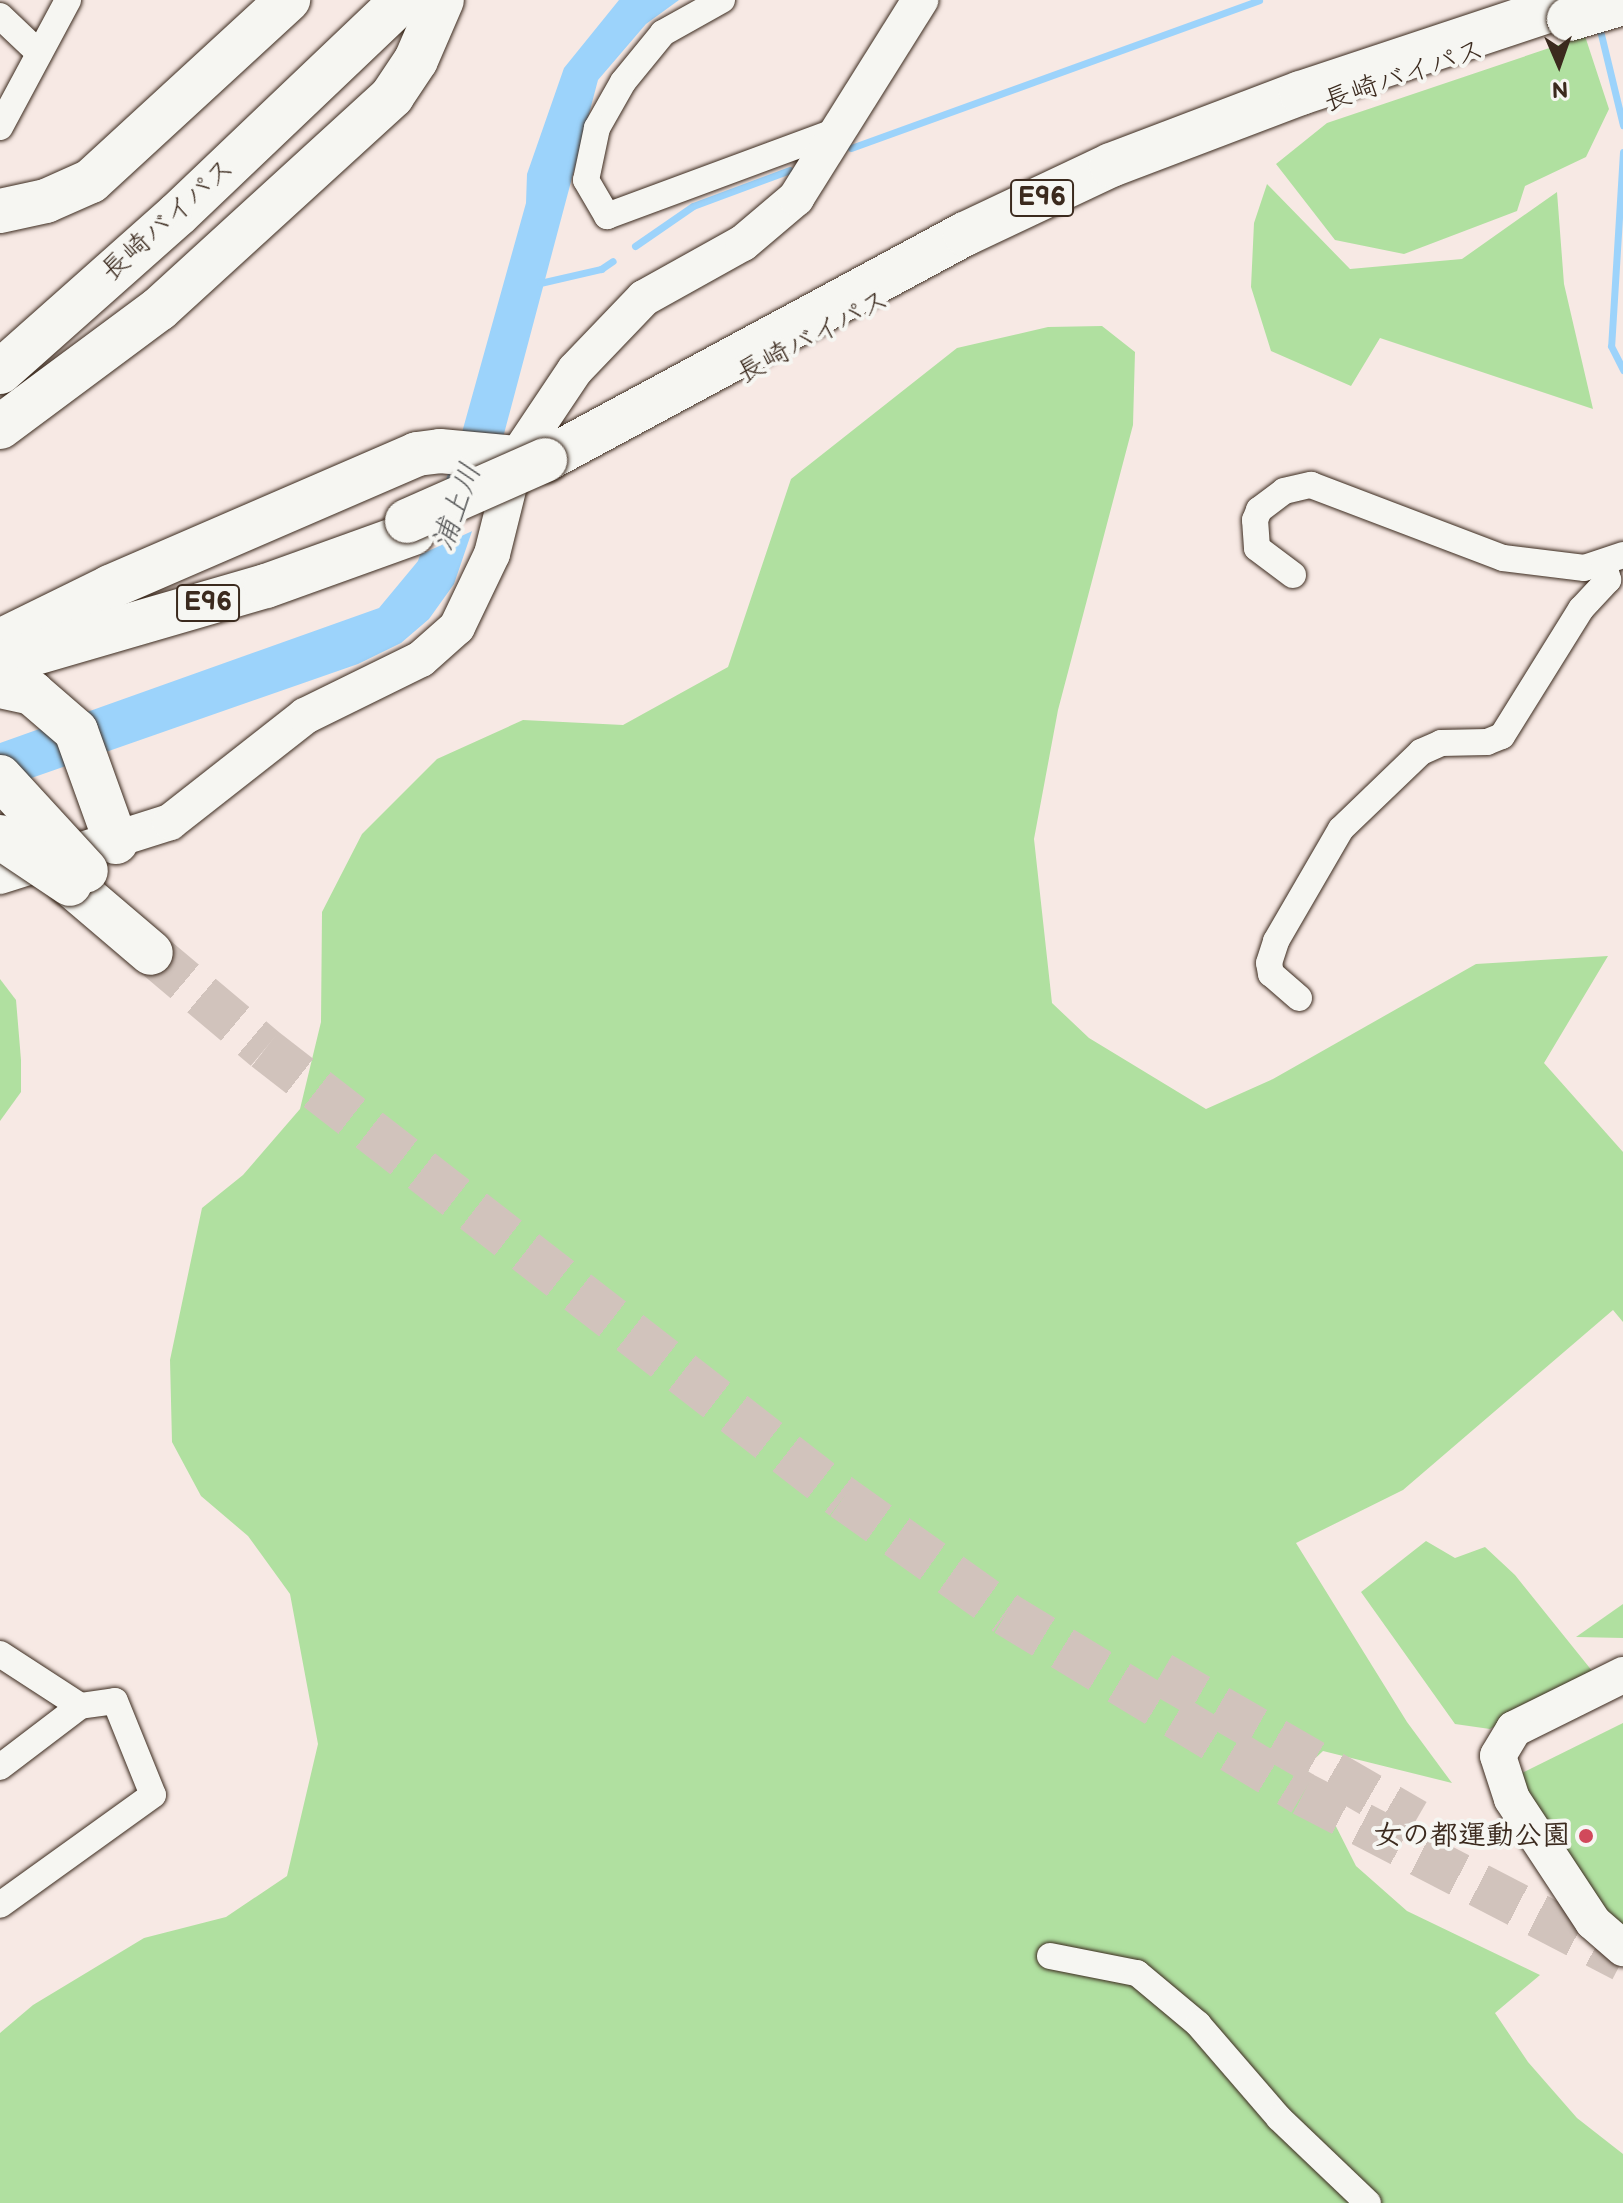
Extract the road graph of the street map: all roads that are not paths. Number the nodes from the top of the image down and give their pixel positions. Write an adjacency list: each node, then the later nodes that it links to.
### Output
1 (68, 0): 12 (street)
2 (288, 0): 15 (highway)
3 (371, 0): 16 (highway, 長崎バイパス)
4 (403, 0): 17 (highway, 長崎バイパス)
5 (442, 0): 18 (highway)
6 (722, 0): 14 (street)
7 (920, 0): 14 (street)
8 (1622, 1): 9 (highway, 長崎バイパス / E96, bridge); 10 (street)
9 (1573, 8): 19 (highway, 長崎バイパス / E96)
10 (1623, 15)
11 (0, 16): 12 (street)
12 (39, 53): 13 (street)
13 (0, 127)
14 (839, 130): 19 (street)
15 (0, 211)
16 (0, 351)
17 (0, 372)
18 (0, 427)
19 (528, 462): 20 (highway, 長崎バイパス / E96); 23 (highway); 30 (street)
20 (410, 527): 23 (highway, 長崎バイパス / E96); 24 (highway, 長崎バイパス / E96)
21 (1613, 560): 22 (street); 33 (street)
22 (1293, 575)
23 (0, 643)
24 (0, 663)
25 (0, 686): 30 (highway)
26 (0, 777): 30 (highway, bridge)
27 (0, 794): 30 (highway, bridge)
28 (0, 820): 30 (highway, bridge)
29 (0, 837): 30 (highway, bridge)
30 (90, 866): 31 (street); 32 (highway)
31 (0, 876)
32 (156, 949)
33 (1299, 998)
34 (0, 1654): 36 (street)
35 (1623, 1675): 39 (street)
36 (80, 1706): 37 (street); 38 (street)
37 (0, 1767)
38 (0, 1905)
39 (1623, 1948)
40 (1050, 1956): 41 (street)
41 (1368, 2203)

